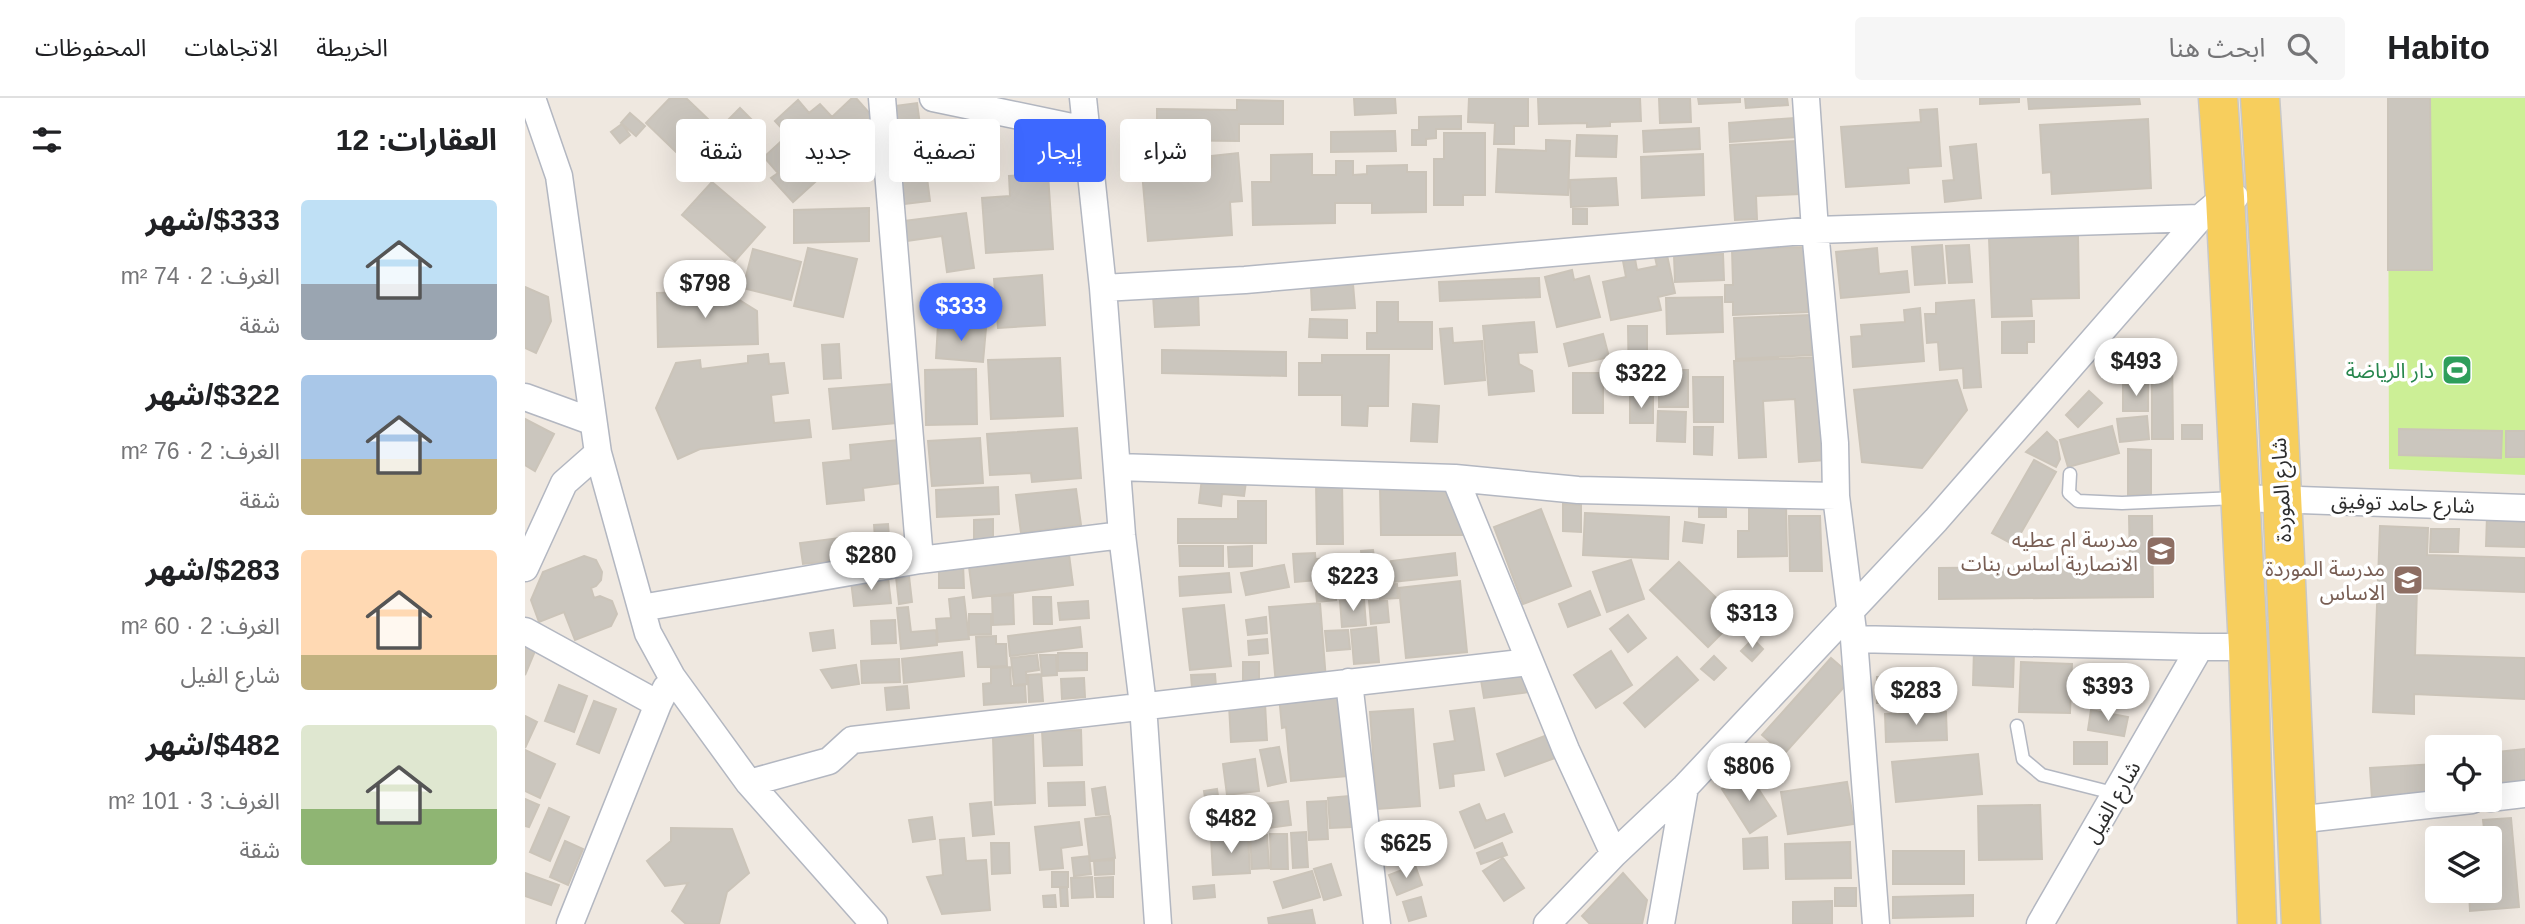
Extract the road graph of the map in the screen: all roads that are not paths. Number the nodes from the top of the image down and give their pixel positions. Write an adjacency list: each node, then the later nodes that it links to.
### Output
1 (532, 98): 16 (street)
2 (882, 98): 26 (street)
3 (933, 98): 8 (street)
4 (1083, 98): 9 (street)
5 (1806, 98): 13 (street)
6 (2218, 98): 12 (main road, شارع الموردة)
7 (2260, 98): 11 (main road, شارع الموردة)
8 (1033, 119)
9 (1085, 119)
10 (1092, 182): 14 (street)
11 (2266, 195): 12 (street); 23 (main road, شارع الموردة)
12 (2212, 208): 13 (street); 22 (main road, شارع الموردة); 28 (street)
13 (1815, 230): 14 (street); 21 (street)
14 (1103, 288): 18 (street)
15 (525, 397): 16 (street)
16 (591, 421): 17 (street)
17 (598, 453): 27 (street); 29 (street)
18 (1117, 467): 20 (street); 25 (street)
19 (2070, 474): 22 (lane)
20 (1455, 478): 21 (street); 34 (street)
21 (1836, 496): 28 (street)
22 (2240, 498): 23 (street, شارع حامد توفيق); 33 (main road, شارع الموردة)
23 (2280, 498): 24 (street, شارع حامد توفيق); 46 (main road, شارع الموردة)
24 (2525, 508)
25 (1122, 535): 26 (street); 38 (street)
26 (920, 560): 29 (street)
27 (525, 568)
28 (1851, 607): 31 (street); 41 (street)
29 (641, 608): 35 (street)
30 (525, 631): 37 (street)
31 (1854, 639): 32 (street); 54 (street)
32 (2200, 647): 33 (street); 42 (street, شارع الفيل)
33 (2248, 647): 56 (main road, شارع الموردة)
34 (1530, 662): 36 (street); 47 (street)
35 (672, 677): 37 (street); 40 (street)
36 (1349, 682): 38 (street); 51 (street)
37 (658, 704): 48 (street)
38 (1143, 705): 40 (street); 50 (street)
39 (2017, 726): 42 (lane)
40 (749, 783): 49 (street)
41 (1685, 787): 47 (street); 53 (street)
42 (2117, 794): 55 (street, شارع الفيل)
43 (2525, 794): 44 (street)
44 (2502, 797)
45 (2425, 805): 46 (street)
46 (2296, 820): 57 (main road, شارع الموردة)
47 (1614, 854): 52 (street)
48 (570, 924)
49 (874, 924)
50 (1158, 924)
51 (1377, 924)
52 (1547, 924)
53 (1661, 924)
54 (1877, 924)
55 (2040, 924)
56 (2257, 924)
57 (2301, 924)

